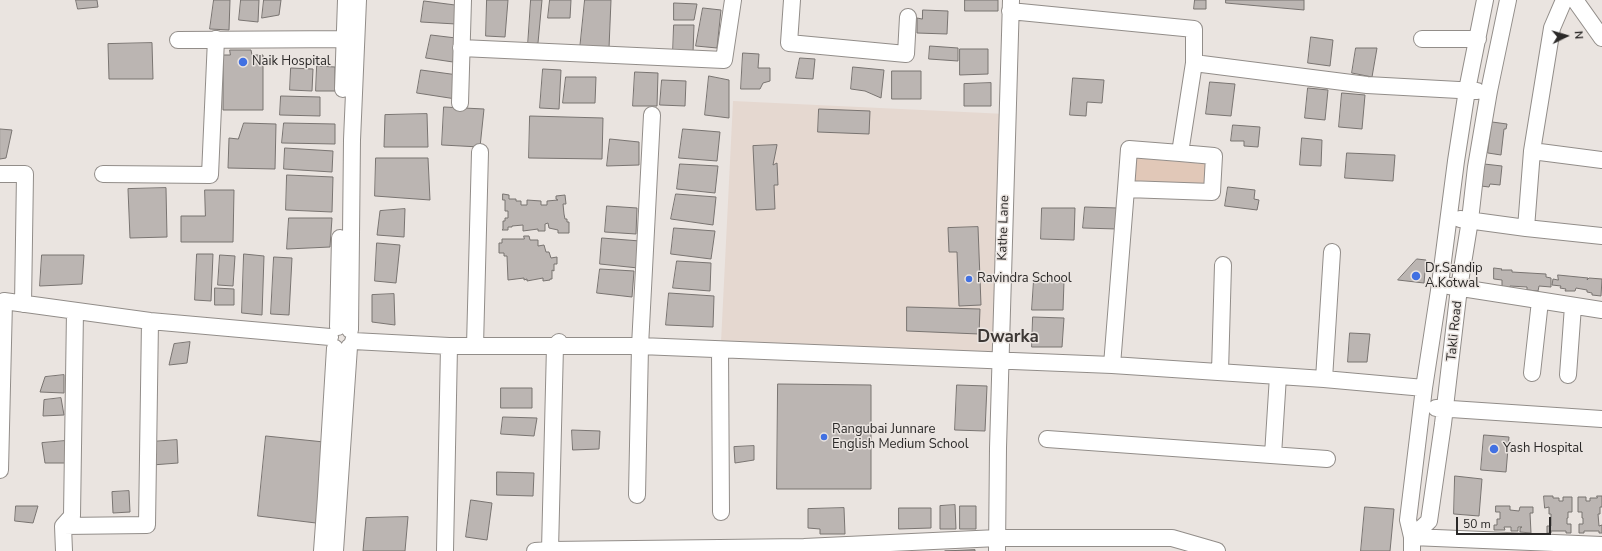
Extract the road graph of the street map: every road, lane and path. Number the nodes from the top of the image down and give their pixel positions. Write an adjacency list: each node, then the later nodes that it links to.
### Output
1 (346, 0): 17 (street)
2 (358, 0): 17 (street)
3 (464, 0): 18 (street)
4 (733, 0): 18 (street)
5 (792, 0): 11 (street)
6 (1485, 0): 15 (street, Takli Road)
7 (1508, 0): 21 (street, Takli Road)
8 (1564, 0): 24 (street)
9 (1575, 0): 12 (street)
10 (1011, 6): 19 (street); 52 (street, Kathe Lane)
11 (908, 17)
12 (1602, 38)
13 (216, 39): 16 (street); 17 (street); 29 (street)
14 (1422, 39): 15 (street)
15 (1478, 39): 20 (street, Takli Road)
16 (178, 40)
17 (350, 40): 46 (street)
18 (461, 48): 22 (street)
19 (1194, 63): 20 (street); 26 (street)
20 (1467, 90): 21 (street); 31 (street, Takli Road)
21 (1489, 92): 32 (street, Takli Road)
22 (460, 103)
23 (652, 115): 50 (street)
24 (1532, 151): 27 (street); 33 (street)
25 (480, 152): 49 (street)
26 (1180, 154): 30 (street); 30 (street)
27 (1602, 160)
28 (0, 174): 41 (street)
29 (103, 174)
30 (1126, 189): 53 (street)
31 (1448, 217): 32 (street); 37 (street, Takli Road)
32 (1470, 220): 33 (street); 38 (street, Takli Road)
33 (1526, 228): 34 (street)
34 (1602, 236)
35 (1332, 252): 58 (street)
36 (1223, 264): 54 (street)
37 (1440, 284): 38 (street); 59 (street, Takli Road)
38 (1459, 288): 40 (street); 61 (street, Takli Road)
39 (2, 301): 41 (street); 66 (street)
40 (1540, 301): 42 (street); 55 (street)
41 (23, 304): 44 (street)
42 (1573, 306): 43 (street); 56 (street)
43 (1602, 310)
44 (75, 311): 45 (street); 69 (street)
45 (150, 321): 46 (street); 69 (street)
46 (342, 338): 48 (street); 78 (street); 79 (street)
47 (557, 344): 49 (street); 50 (street); 75 (street)
48 (449, 346): 49 (street); 80 (street)
49 (476, 346)
50 (640, 346): 51 (street); 67 (street)
51 (720, 350): 52 (street); 68 (street)
52 (1001, 360): 53 (street); 70 (street, Kathe Lane)
53 (1112, 365): 54 (street)
54 (1220, 372): 57 (street)
55 (1532, 373)
56 (1568, 375)
57 (1278, 376): 58 (street); 64 (street)
58 (1324, 379): 59 (street)
59 (1424, 388): 60 (street, Takli Road)
60 (1422, 407): 61 (street); 72 (street, Takli Road)
61 (1445, 408): 62 (street); 72 (street, Takli Road)
62 (1602, 419)
63 (1047, 439): 64 (street)
64 (1273, 455): 65 (street)
65 (1327, 459)
66 (0, 470)
67 (638, 495)
68 (721, 512)
69 (63, 526): 77 (street)
70 (997, 544): 71 (street); 74 (street)
71 (1124, 544): 81 (street)
72 (1412, 544): 73 (street)
73 (1602, 545)
74 (804, 549): 76 (street)
75 (542, 550): 76 (street)
76 (636, 550)
77 (64, 551)
78 (322, 551)
79 (335, 551)
80 (444, 551)
81 (1217, 551)

